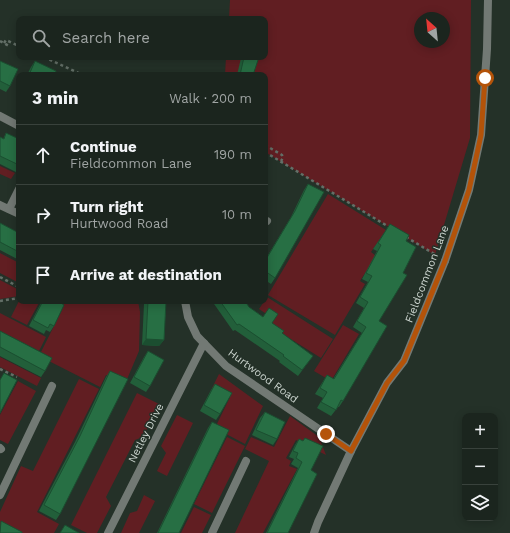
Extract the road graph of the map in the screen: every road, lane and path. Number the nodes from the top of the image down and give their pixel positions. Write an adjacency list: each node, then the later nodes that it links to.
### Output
1 (488, 0): 19 (street, Fieldcommon Lane)
2 (0, 41): 3 (path)
3 (4, 43): 4 (path); 5 (path)
4 (16, 45)
5 (9, 46)
6 (50, 60): 7 (path)
7 (76, 72)
8 (0, 116): 9 (street)
9 (16, 124)
10 (268, 147): 12 (path)
11 (268, 154): 12 (path)
12 (281, 161): 17 (path)
13 (16, 195): 15 (street)
14 (0, 204): 15 (street)
15 (9, 209): 16 (street)
16 (16, 212)
17 (394, 230)
18 (401, 234): 19 (path)
19 (445, 261): 29 (street, Fieldcommon Lane)
20 (0, 276): 21 (path)
21 (16, 285)
22 (16, 298): 23 (path)
23 (0, 301)
24 (186, 304): 25 (street, Hurtwood Road)
25 (204, 343): 29 (street, Hurtwood Road); 32 (street, Netley Drive)
26 (0, 369): 27 (path)
27 (17, 378)
28 (52, 386): 31 (street)
29 (351, 451): 34 (street, Fieldcommon Lane)
30 (246, 461): 33 (street)
31 (0, 495)
32 (108, 533)
33 (212, 533)
34 (314, 533)

